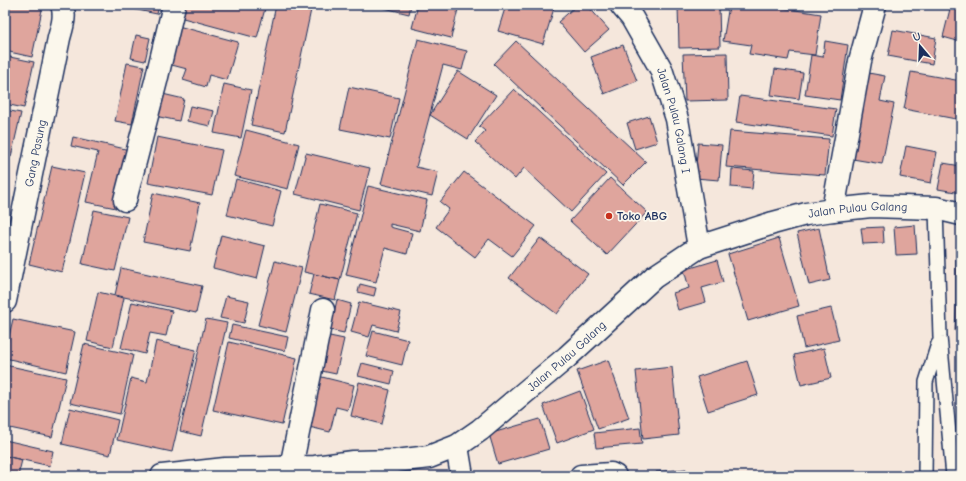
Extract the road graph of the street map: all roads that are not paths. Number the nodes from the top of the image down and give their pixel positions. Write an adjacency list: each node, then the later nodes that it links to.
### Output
1 (62, 5): 10 (street, Gang Pasung)
2 (174, 5): 5 (street)
3 (621, 5): 9 (street, Jalan Pulau Galang I)
4 (875, 5): 7 (street)
5 (125, 200)
6 (936, 208): 7 (street, Jalan Pulau Galang); 8 (street, Jalan Pulau Galang); 12 (lane)
7 (833, 210): 9 (street, Jalan Pulau Galang)
8 (961, 214)
9 (699, 247): 13 (street, Jalan Pulau Galang)
10 (5, 301)
11 (323, 310): 14 (street)
12 (940, 337): 20 (lane); 21 (lane)
13 (457, 446): 15 (street, Jalan Pulau Galang); 17 (street)
14 (291, 467): 15 (street, Jalan Pulau Galang); 16 (street, Jalan Pulau Galang)
15 (316, 471)
16 (162, 476)
17 (462, 476)
18 (582, 476): 19 (street)
19 (615, 476)
20 (925, 476)
21 (953, 476)

